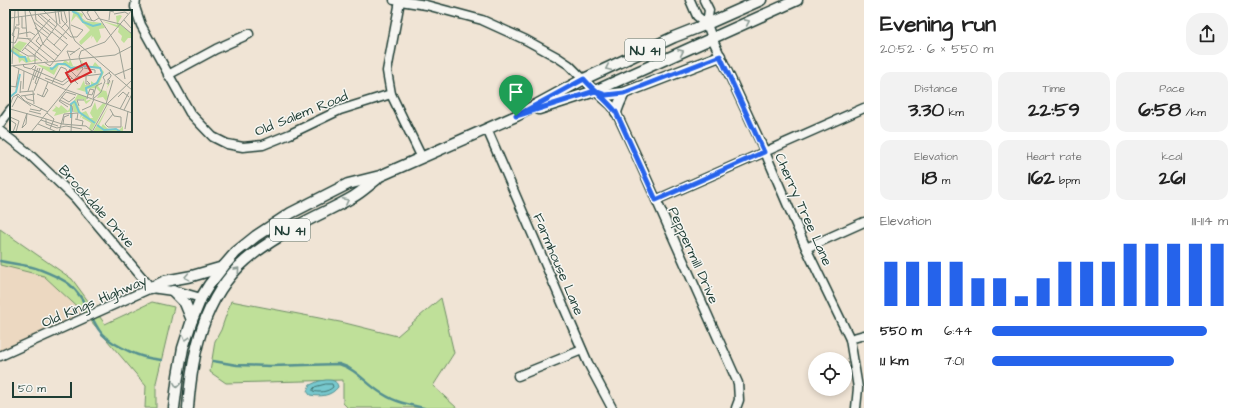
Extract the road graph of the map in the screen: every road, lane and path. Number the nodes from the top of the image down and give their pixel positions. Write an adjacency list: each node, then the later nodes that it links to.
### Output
1 (136, 0): 11 (street, Old Salem Road)
2 (690, 0): 7 (street)
3 (704, 0): 7 (street, Cherry Tree Lane)
4 (761, 0): 7 (main road, NJ 41)
5 (798, 0): 9 (main road, NJ 41, one-way to 5)
6 (397, 1): 12 (street, Peppermill Drive); 15 (street)
7 (708, 24): 9 (street, Cherry Tree Lane); 12 (main road, NJ 41, one-way to 12)
8 (249, 34): 11 (street)
9 (712, 38): 10 (street, Cherry Tree Lane); 13 (main road, NJ 41, one-way to 9)
10 (720, 56): 14 (main road); 23 (street, Cherry Tree Lane)
11 (168, 75): 15 (street, Old Salem Road)
12 (584, 79): 13 (street, Peppermill Drive); 19 (main road, NJ 41)
13 (595, 91): 14 (main road); 18 (street, Peppermill Drive); 19 (main road, NJ 41)
14 (624, 93): 18 (main road)
15 (391, 94): 24 (street)
16 (864, 108): 23 (street)
17 (10, 110): 20 (street)
18 (616, 112): 26 (street, Peppermill Drive)
19 (516, 116): 21 (main road, NJ 41)
20 (0, 124)
21 (487, 129): 24 (main road, NJ 41); 36 (street, Farmhouse Lane)
22 (0, 131): 30 (street, Brookdale Drive)
23 (764, 152): 26 (street); 28 (street, Cherry Tree Lane)
24 (422, 158): 25 (main road, NJ 41)
25 (380, 176): 29 (main road, NJ 41); 40 (main road, NJ 41, one-way to 25)
26 (656, 200): 42 (street, Peppermill Drive)
27 (864, 222): 28 (street)
28 (806, 248): 35 (street, Cherry Tree Lane)
29 (223, 267): 30 (main road, one-way to 30); 32 (main road, NJ 41)
30 (151, 288): 31 (street, Old Kings Highway); 37 (street, Old Kings Highway)
31 (173, 291): 32 (street, Old Kings Highway); 33 (main road)
32 (201, 298): 33 (main road, NJ 41)
33 (192, 320): 39 (main road, NJ 41, one-way to 39)
34 (864, 335): 35 (street)
35 (850, 339): 43 (street, Cherry Tree Lane)
36 (582, 350): 38 (street); 41 (street, Farmhouse Lane)
37 (0, 356)
38 (518, 376)
39 (174, 408)
40 (188, 408)
41 (612, 408)
42 (736, 408)
43 (856, 408)

